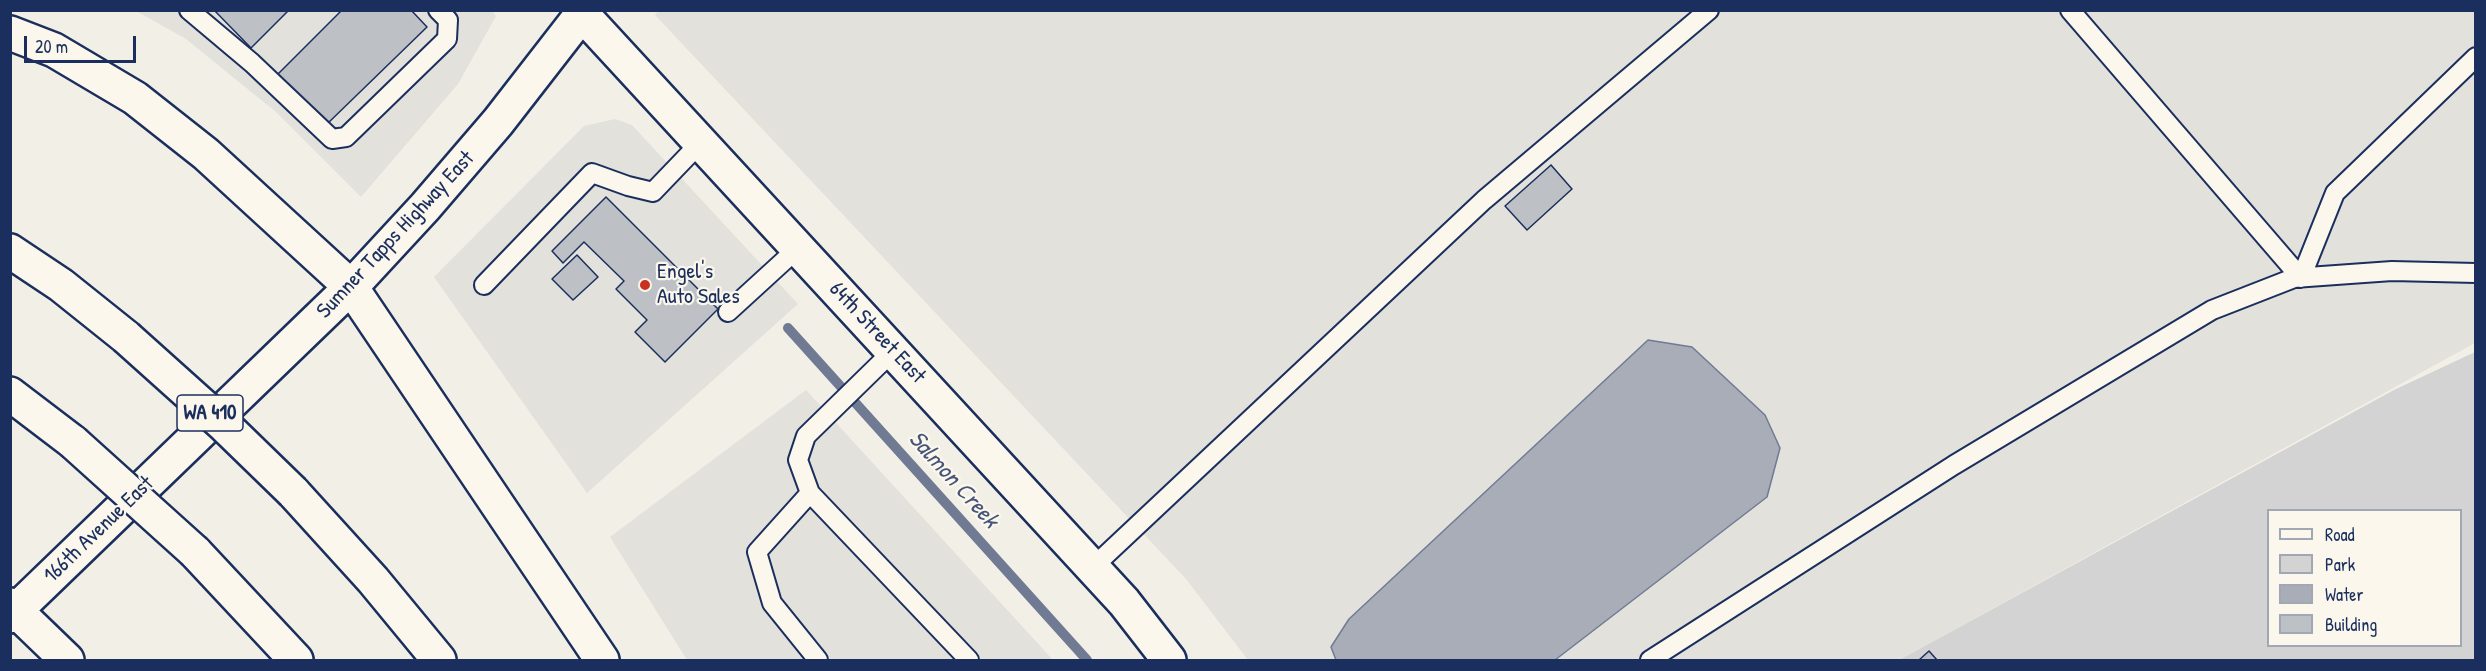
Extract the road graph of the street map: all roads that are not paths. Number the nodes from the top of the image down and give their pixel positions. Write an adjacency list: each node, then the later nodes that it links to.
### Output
1 (189, 10): 2 (lane)
2 (438, 10)
3 (1709, 10): 20 (lane)
4 (2070, 10): 12 (lane)
5 (582, 12): 8 (main road, 64th Street East); 14 (main road, Sumner Tapps Highway East)
6 (10, 33): 14 (main road)
7 (2475, 57): 12 (lane)
8 (701, 142): 9 (main road, 64th Street East); 13 (lane)
9 (798, 248): 15 (lane); 16 (main road, 64th Street East)
10 (10, 251): 24 (main road, WA 410, bridge)
11 (2475, 273): 12 (lane)
12 (2301, 278): 29 (lane)
13 (484, 285)
14 (351, 287): 18 (main road, Sumner Tapps Highway East); 25 (main road)
15 (728, 312)
16 (893, 351): 19 (lane); 20 (main road, 64th Street East)
17 (10, 394): 23 (main road, bridge)
18 (189, 443): 21 (main road, 166th Avenue East)
19 (810, 493): 26 (lane); 27 (lane)
20 (1093, 567): 28 (main road, 64th Street East)
21 (12, 611): 22 (main road)
22 (67, 660)
23 (296, 660)
24 (439, 660)
25 (602, 660)
26 (818, 660)
27 (969, 660)
28 (1169, 660)
29 (1650, 660)

